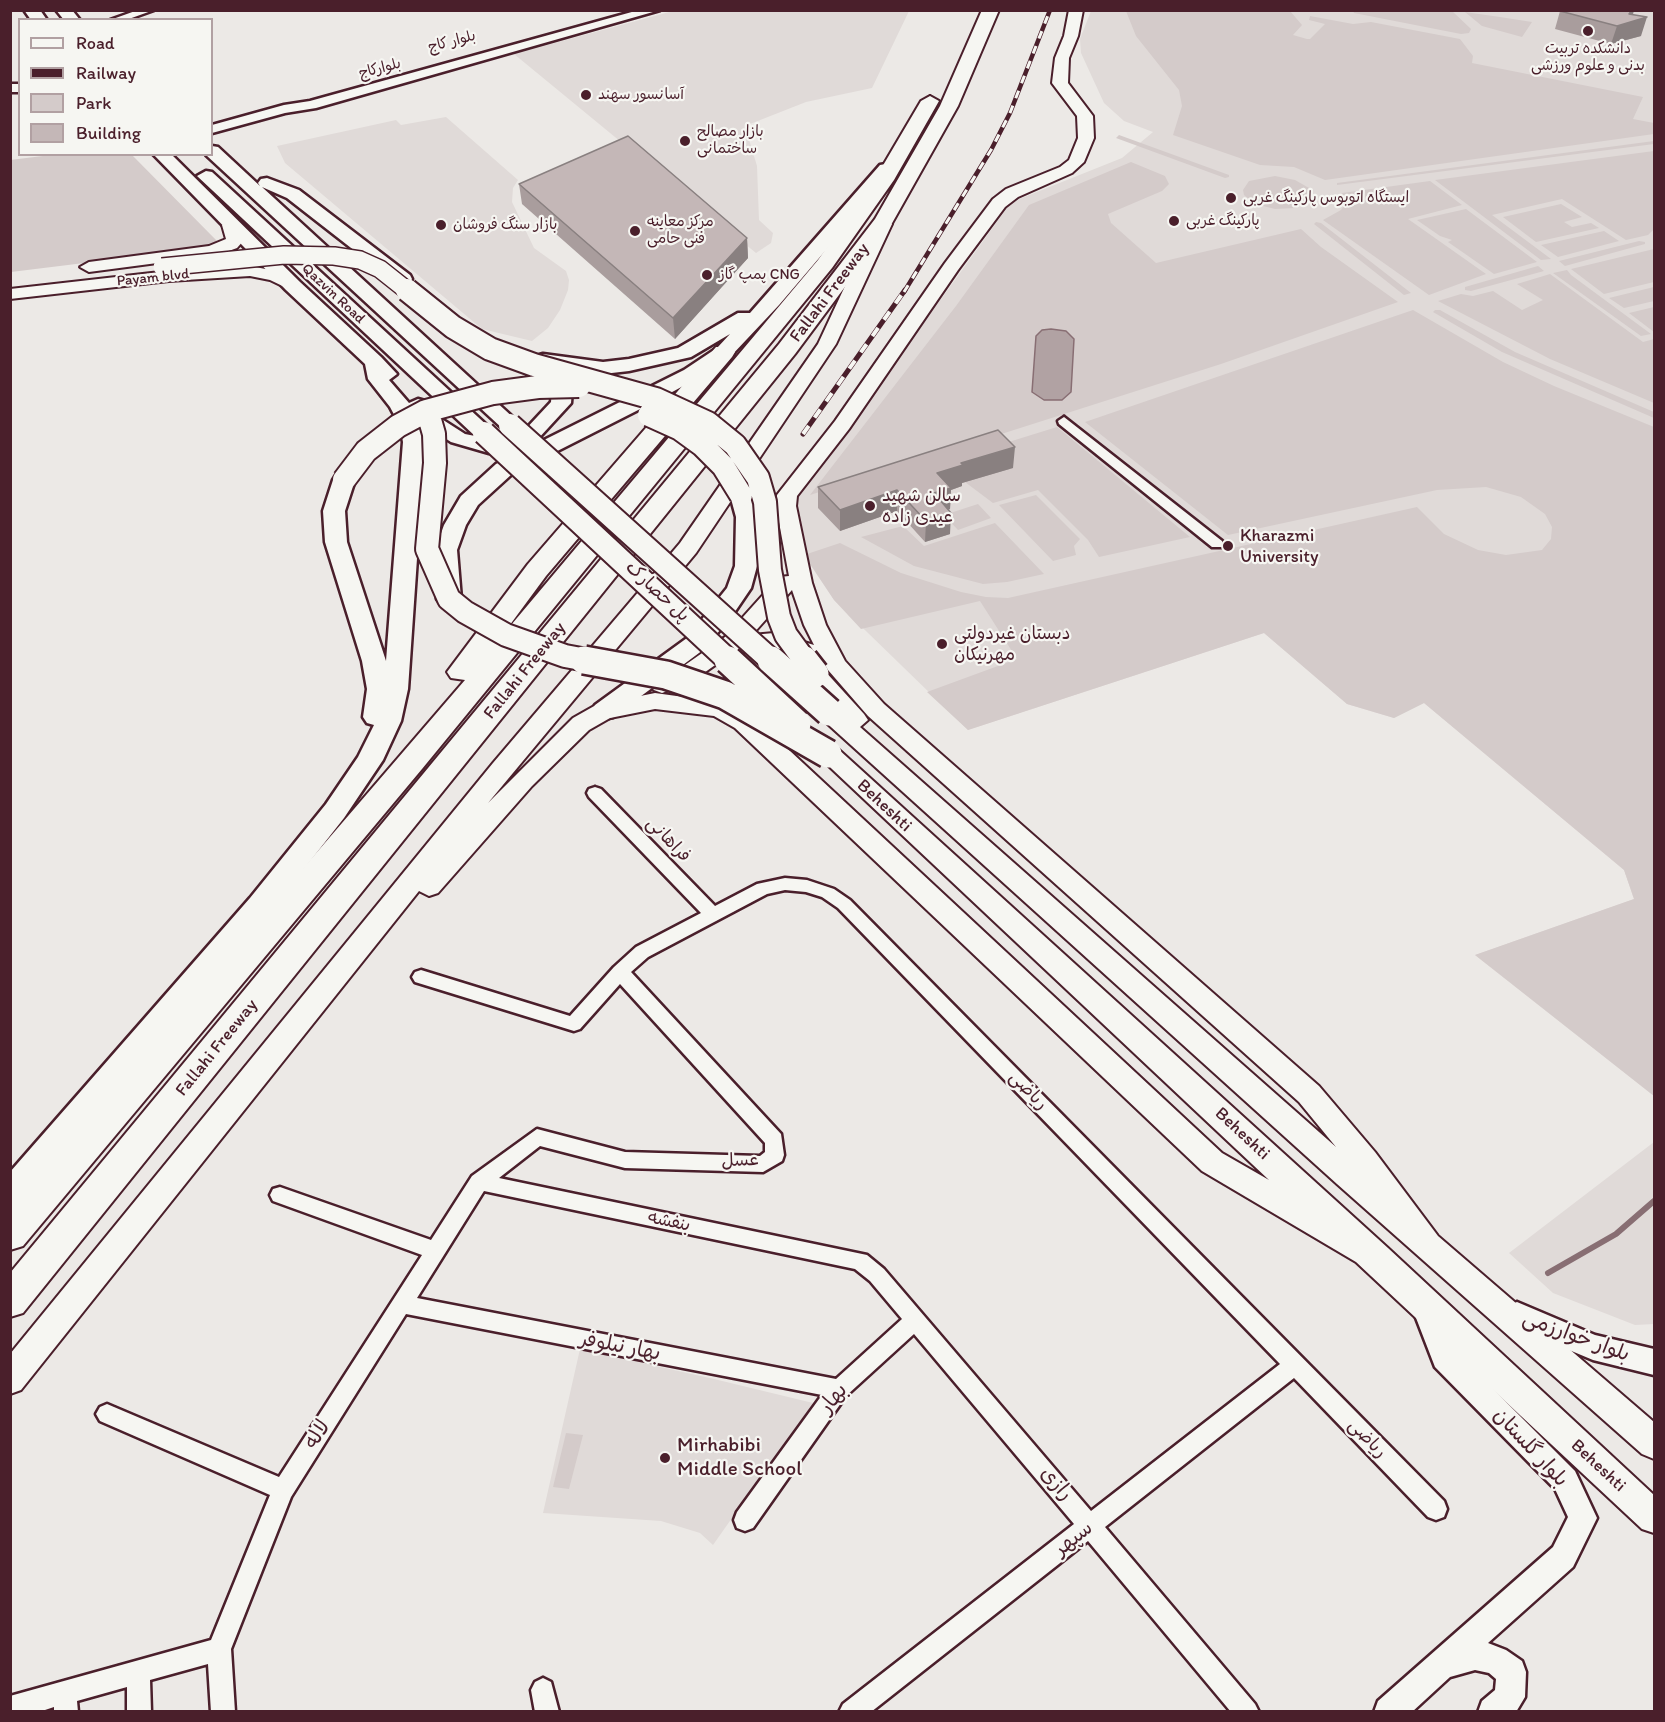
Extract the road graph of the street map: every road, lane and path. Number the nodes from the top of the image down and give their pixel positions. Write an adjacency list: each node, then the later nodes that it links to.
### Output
1 (150, 10): 7 (street)
2 (630, 10): 8 (street, بلوار کاج)
3 (654, 10): 8 (street, بلوارکاج)
4 (971, 10): 12 (highway, Fallahi Freeway)
5 (991, 10): 16 (highway, Fallahi Freeway)
6 (1076, 10): 35 (main road)
7 (121, 18)
8 (284, 109): 9 (street)
9 (213, 129)
10 (213, 142): 15 (highway)
11 (213, 152): 32 (highway, Qazvin Road)
12 (899, 154): 25 (highway); 47 (highway, Fallahi Freeway)
13 (163, 156): 17 (highway)
14 (185, 156): 33 (highway, Qazvin Road)
15 (267, 183): 27 (highway); 39 (highway, bridge)
16 (884, 221): 46 (main road); 58 (highway, Fallahi Freeway)
17 (231, 225): 18 (main road, Payam blvd); 23 (highway)
18 (212, 251): 19 (main road, Payam blvd); 20 (main road)
19 (168, 266): 20 (main road, Payam blvd); 21 (main road, Payam blvd); 22 (main road); 24 (main road, Payam blvd); 29 (highway, bridge)
20 (219, 272): 23 (main road, Payam blvd)
21 (10, 278)
22 (10, 285)
23 (293, 286): 28 (highway)
24 (10, 294)
25 (772, 301): 26 (highway); 27 (highway)
26 (724, 352): 36 (highway); 47 (highway)
27 (536, 359): 30 (highway)
28 (374, 361): 30 (highway); 42 (highway)
29 (622, 389): 37 (highway, bridge); 42 (highway, bridge)
30 (430, 420): 36 (highway, bridge)
31 (1064, 421): 34 (street)
32 (510, 425): 40 (highway, پل حصارک, bridge)
33 (484, 433): 41 (highway, پل حصارک, bridge)
34 (1217, 544)
35 (797, 564): 37 (main road); 39 (main road)
36 (449, 599): 41 (highway, bridge)
37 (825, 669): 38 (main road); 43 (main road); 54 (main road)
38 (719, 709): 39 (main road); 56 (main road)
39 (604, 711): 46 (main road)
40 (829, 712): 43 (main road, Beheshti)
41 (828, 754): 56 (main road, Beheshti)
42 (370, 760): 51 (highway)
43 (902, 776): 54 (main road, Beheshti)
44 (595, 793): 45 (street, فراهانی)
45 (712, 915): 48 (street, ریاضی); 64 (street, ریاضی)
46 (346, 962): 65 (main road)
47 (238, 966): 53 (highway, Fallahi Freeway)
48 (620, 972): 49 (street, ریاضی); 50 (street, عسل)
49 (421, 977)
50 (479, 1182): 55 (street, لاله); 57 (street, بنفشه)
51 (10, 1195)
52 (280, 1195): 55 (street)
53 (10, 1235)
54 (1426, 1242): 61 (main road)
55 (436, 1251): 60 (street, لاله)
56 (1377, 1258): 59 (main road, Beheshti)
57 (860, 1261): 62 (street, رازی)
58 (10, 1301)
59 (1422, 1301): 71 (main road, Beheshti); 75 (street, بلوار گلستان)
60 (402, 1304): 66 (street, بهار نیلوفر); 69 (street, لاله)
61 (1500, 1308): 63 (main road, بلوار خوارزمی); 68 (main road)
62 (915, 1320): 66 (street, بهار); 73 (street, رازی)
63 (1654, 1362)
64 (1295, 1365): 70 (street, ریاضی); 73 (street, سپهر)
65 (10, 1380)
66 (839, 1389): 72 (street, بهار)
67 (107, 1414): 69 (street)
68 (1654, 1443)
69 (283, 1490): 74 (street, لاله)
70 (1436, 1509)
71 (1654, 1517)
72 (745, 1520)
73 (1091, 1526): 81 (street, سپهر); 82 (street, رازی)
74 (219, 1649): 76 (street); 80 (street, لاله)
75 (1441, 1665): 83 (street, بلوار گلستان); 84 (street, بلوار گلستان)
76 (138, 1672): 77 (street); 79 (street)
77 (66, 1702): 78 (street)
78 (10, 1708)
79 (139, 1712)
80 (223, 1712)
81 (851, 1712)
82 (1247, 1712)
83 (1389, 1712)
84 (1493, 1712)

